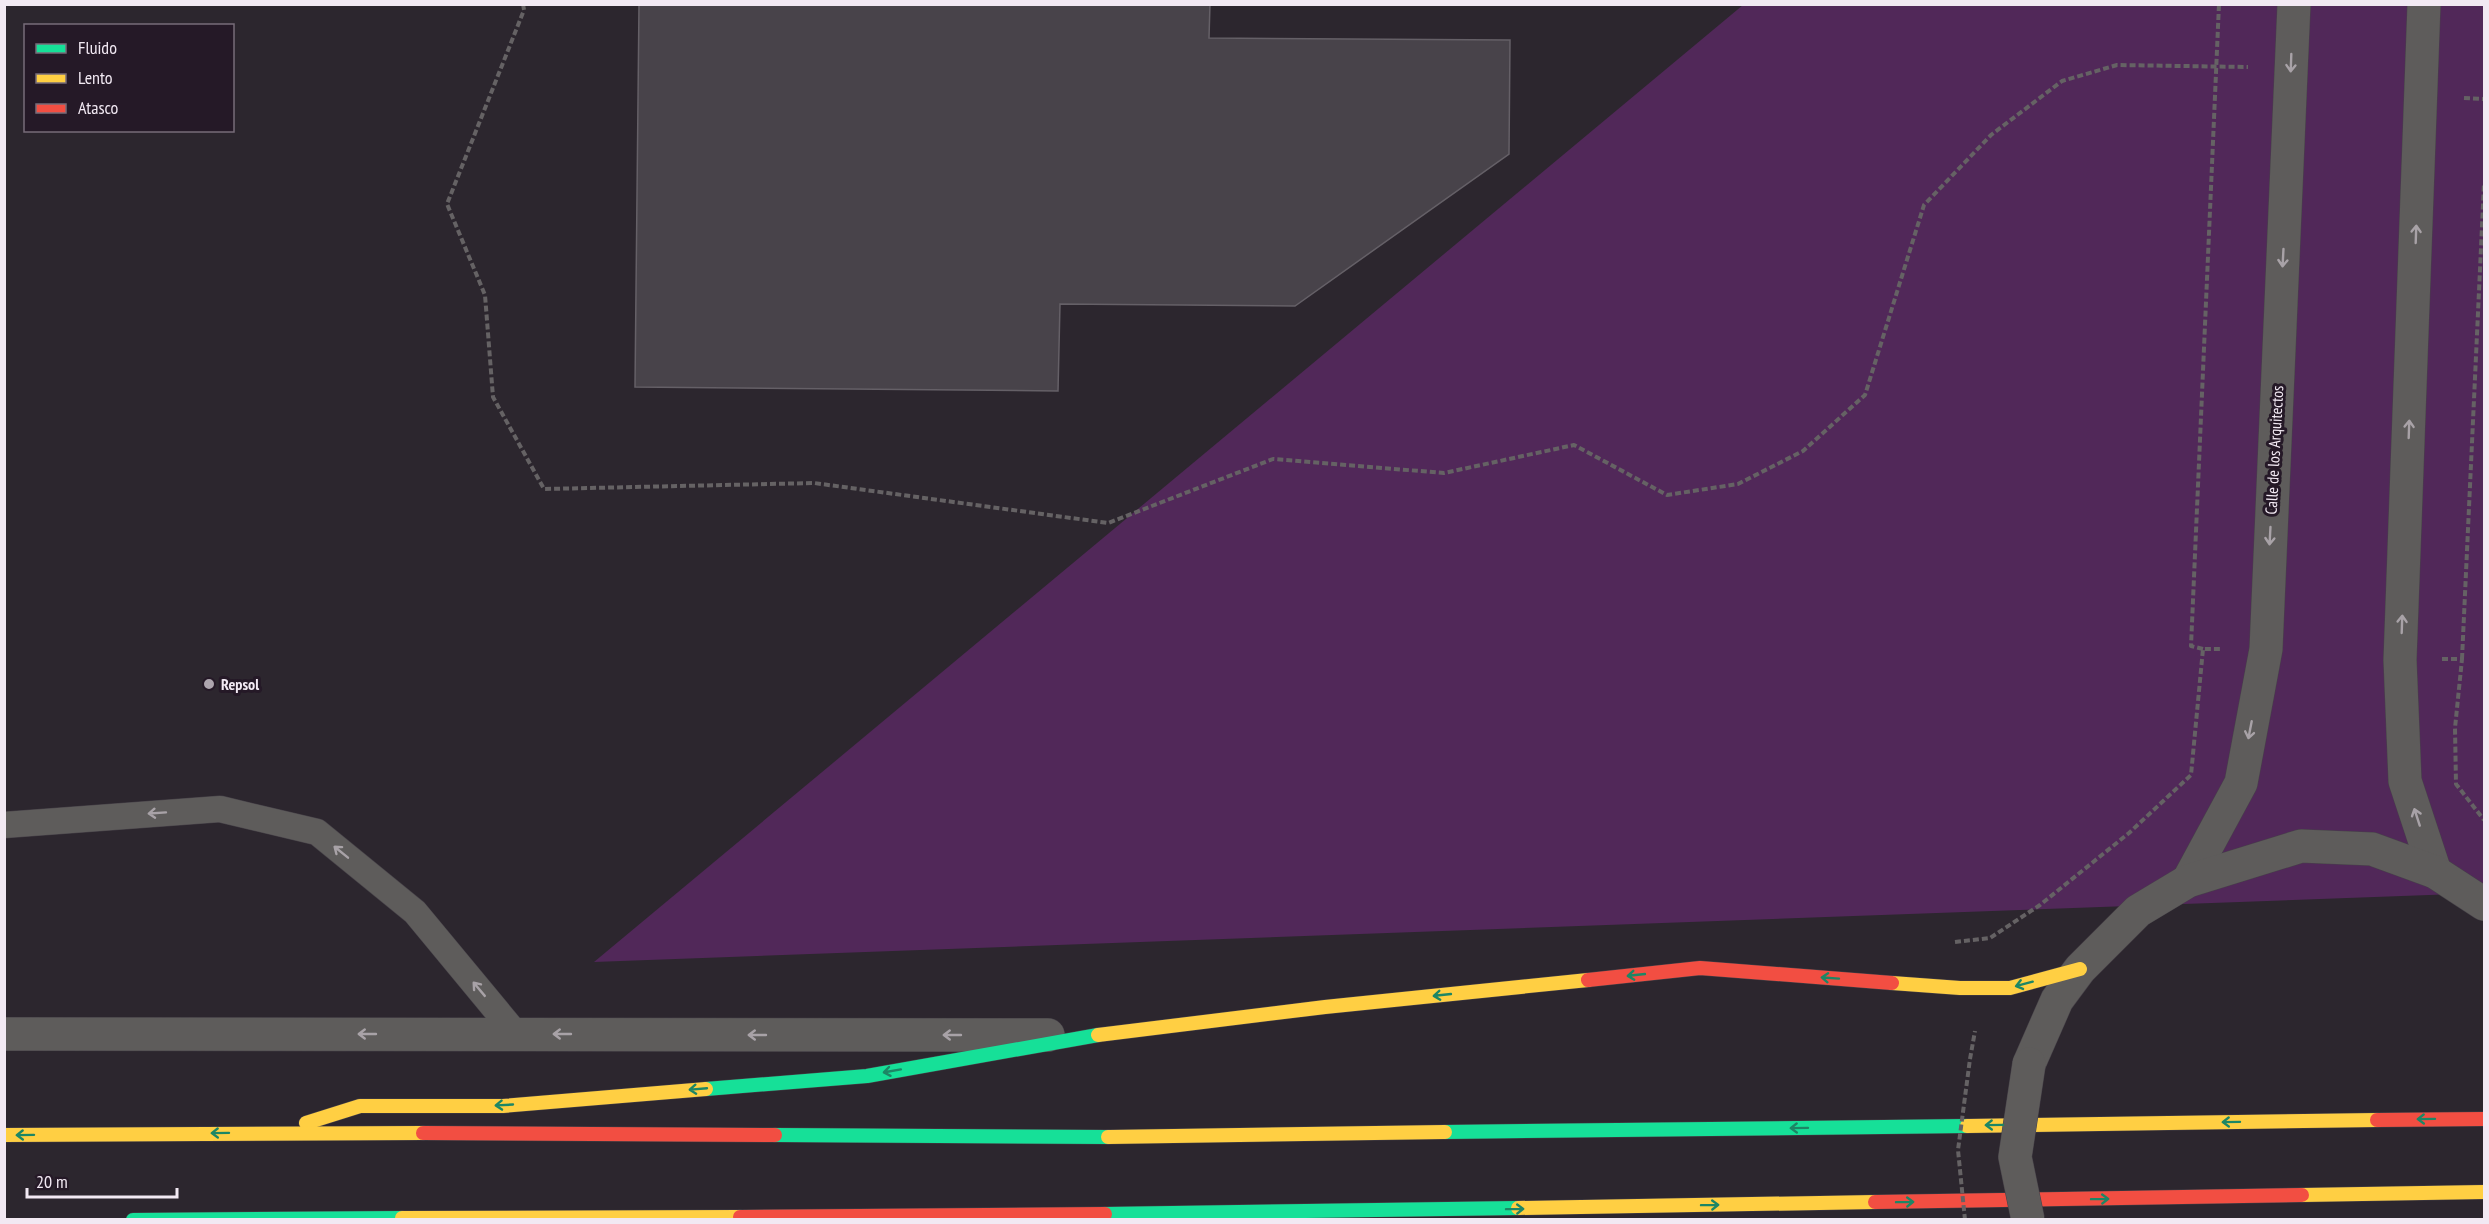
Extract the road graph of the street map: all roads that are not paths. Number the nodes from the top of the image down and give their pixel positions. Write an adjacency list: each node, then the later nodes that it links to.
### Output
1 (2294, 4): 5 (street, Calle de los Arquitectos, one-way to 5)
2 (2424, 4): 4 (street, one-way to 2)
3 (4, 825): 9 (lane, one-way to 3)
4 (2435, 872): 5 (street); 6 (street)
5 (2188, 881): 7 (street)
6 (2484, 904)
7 (2080, 969): 10 (highway, one-way to 10); 16 (street, bridge)
8 (4, 1034): 9 (street, one-way to 8)
9 (516, 1034): 10 (street, one-way to 9)
10 (1095, 1035): 12 (highway, one-way to 12)
11 (2484, 1119): 12 (highway, one-way to 12)
12 (278, 1132): 13 (highway, one-way to 13)
13 (4, 1135)
14 (2484, 1192): 15 (highway, one-way to 14)
15 (133, 1220)
16 (2028, 1220)

